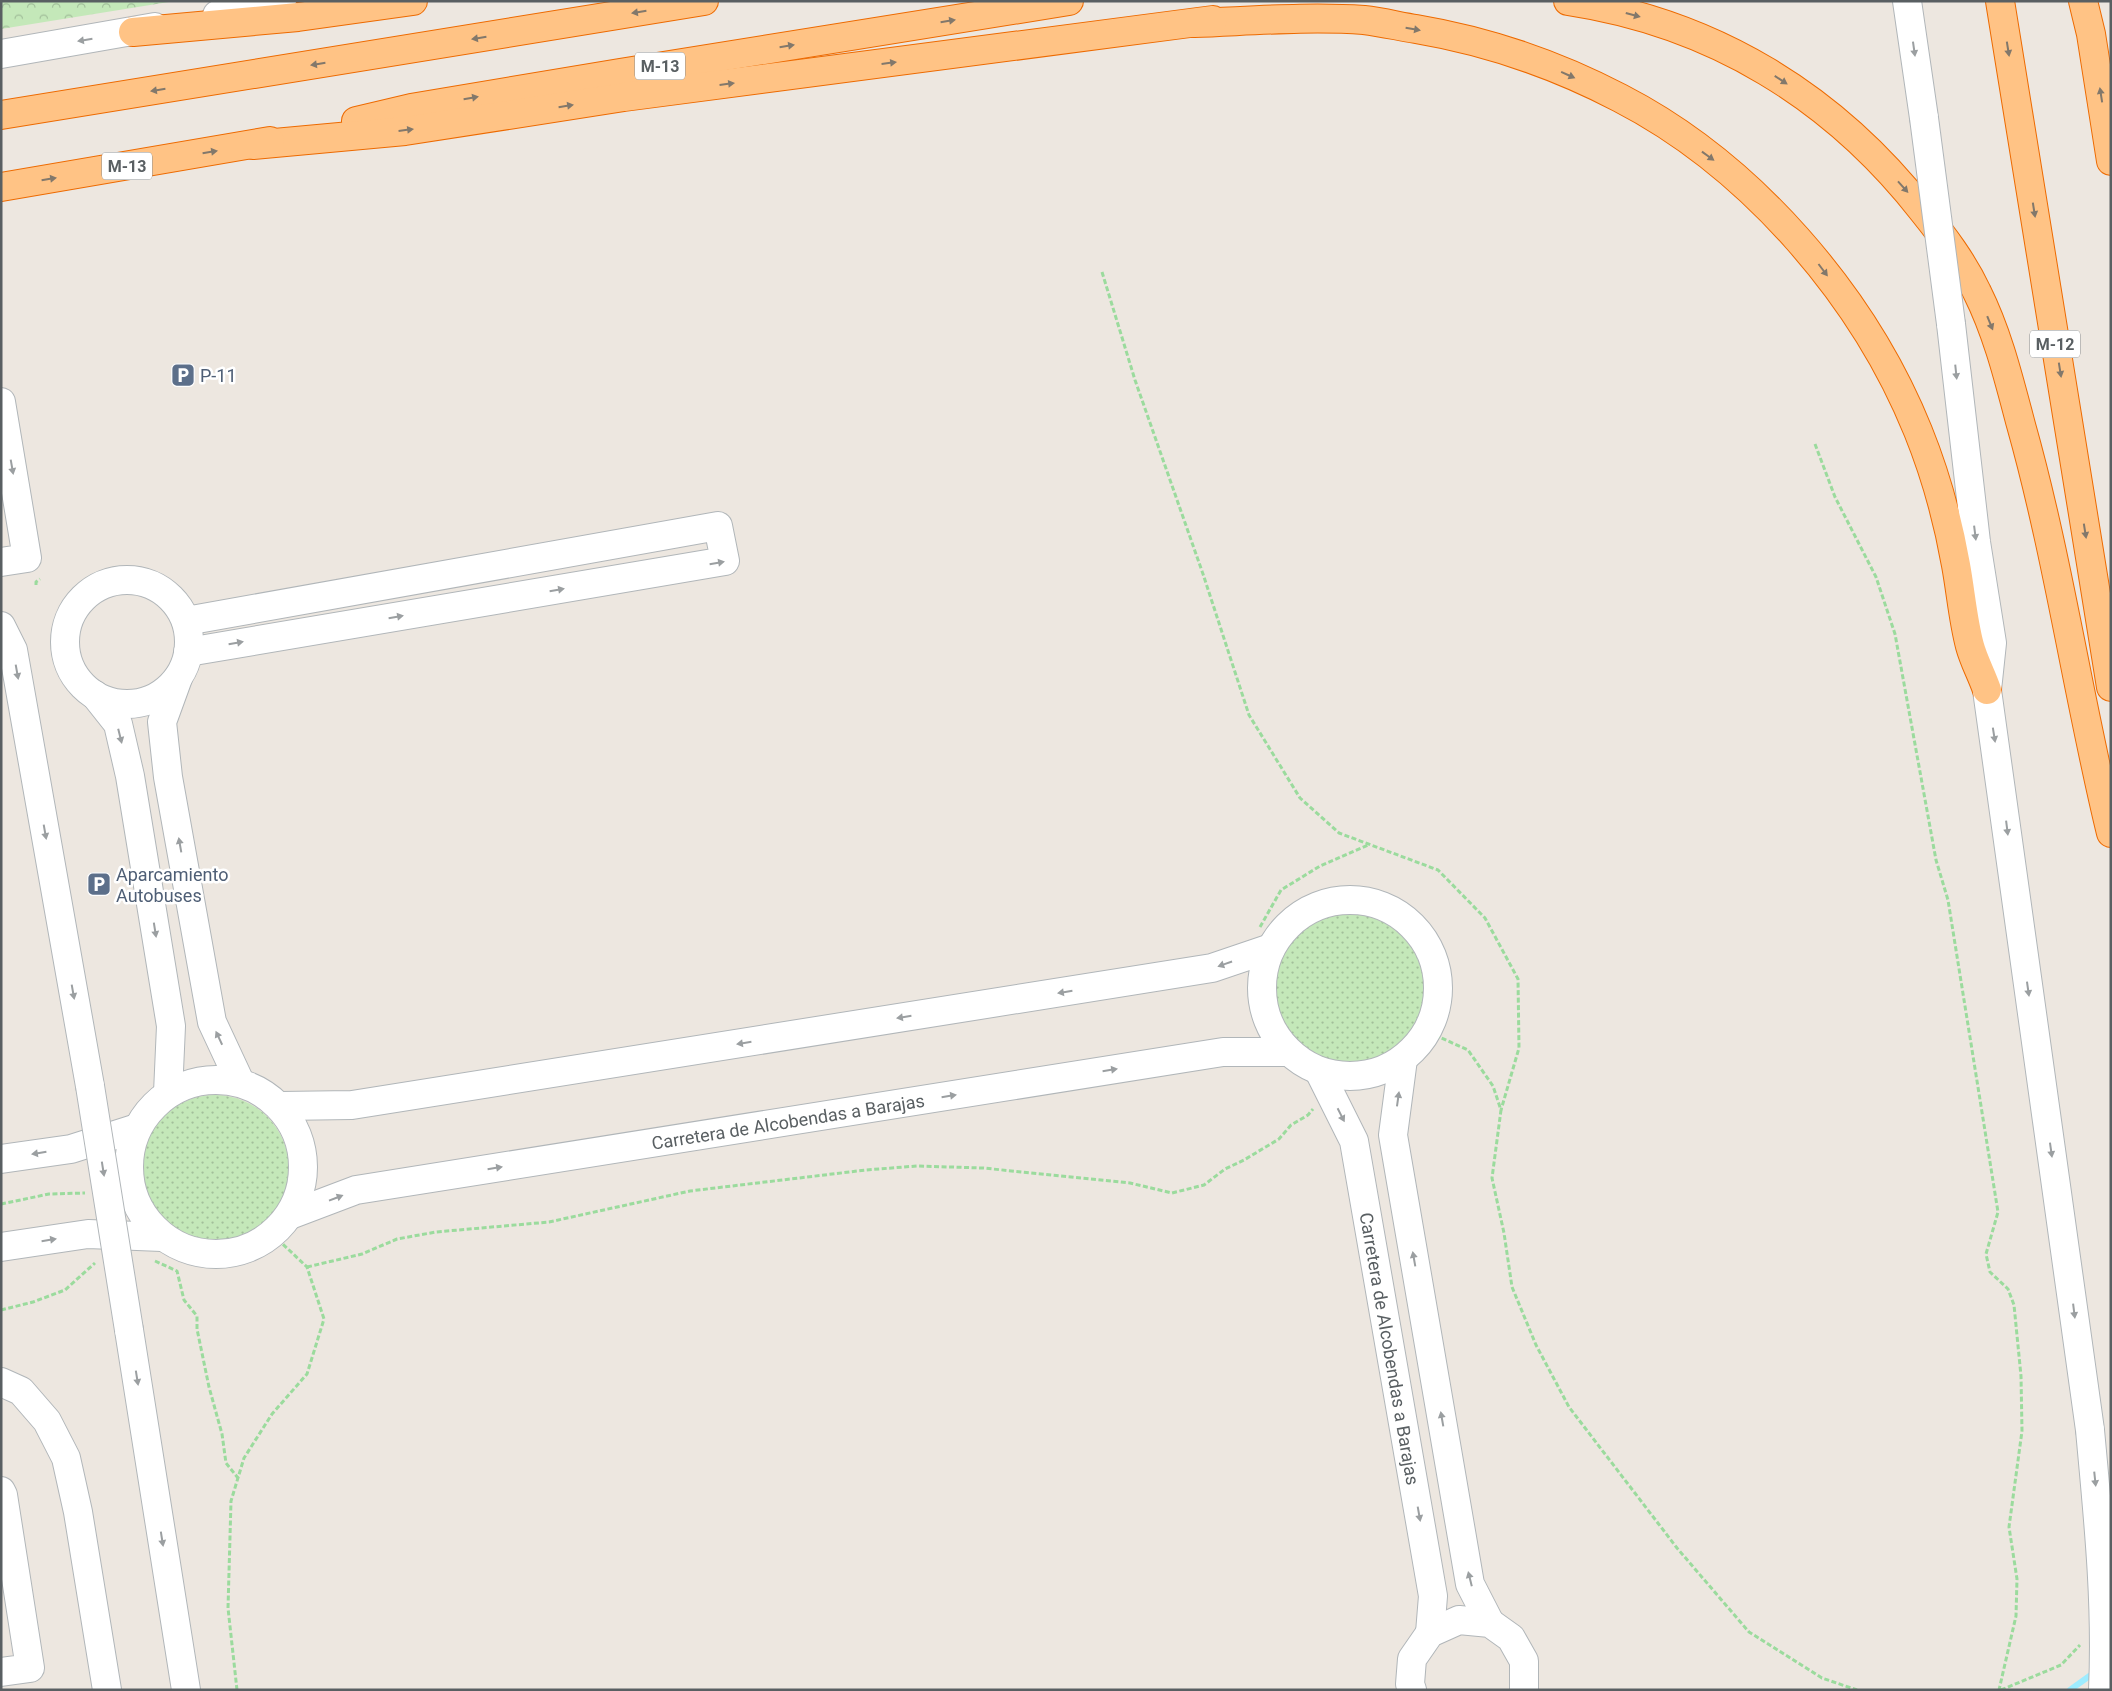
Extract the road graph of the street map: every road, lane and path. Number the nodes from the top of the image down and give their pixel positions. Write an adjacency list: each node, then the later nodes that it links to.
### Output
1 (282, 1): 12 (street)
2 (412, 1): 12 (highway)
3 (704, 1): 15 (highway, one-way to 15)
4 (1069, 1): 16 (highway, M-13, one-way to 4)
5 (1347, 1): 11 (highway)
6 (1568, 1): 30 (highway, one-way to 30)
7 (1907, 1): 28 (street, one-way to 28, bridge)
8 (2000, 1): 27 (highway, M-12, one-way to 27)
9 (2082, 1): 13 (highway)
10 (2093, 1): 13 (highway)
11 (1194, 23): 16 (highway, one-way to 11); 28 (highway, one-way to 28)
12 (133, 32): 14 (street, one-way to 14)
13 (2091, 34): 17 (highway, one-way to 13)
14 (1, 54)
15 (1, 115)
16 (253, 145): 18 (highway, M-13, one-way to 16)
17 (2111, 161)
18 (1, 187)
19 (1102, 272): 39 (path)
20 (1, 402): 22 (street, one-way to 22)
21 (1815, 444): 60 (path)
22 (1, 562)
23 (186, 621): 25 (street); 25 (street, one-way to 23); 29 (street)
24 (1, 626): 55 (street, one-way to 55, bridge)
25 (188, 652): 26 (street)
26 (178, 678): 29 (street); 35 (street, one-way to 26)
27 (2111, 687)
28 (1987, 690): 61 (street, one-way to 61, bridge)
29 (95, 696): 37 (street, one-way to 37)
30 (2111, 833)
31 (1271, 948): 32 (street); 33 (street); 38 (street, one-way to 38)
32 (1428, 1032): 34 (street); 39 (path)
33 (1288, 1052): 36 (street); 44 (street, Carretera de Alcobendas a Barajas, one-way to 33)
34 (1403, 1059): 36 (street); 50 (street, one-way to 34)
35 (240, 1082): 37 (street); 38 (street)
36 (1325, 1083): 47 (path); 51 (street, Carretera de Alcobendas a Barajas, one-way to 51)
37 (168, 1093): 40 (street)
38 (281, 1106): 44 (street)
39 (1501, 1110): 59 (path)
40 (137, 1128): 41 (street, one-way to 41); 45 (street)
41 (1, 1160)
42 (86, 1193): 43 (path)
43 (1, 1204)
44 (280, 1224): 45 (street); 47 (path)
45 (162, 1236): 46 (street, one-way to 45)
46 (1, 1247)
47 (307, 1267): 56 (path)
48 (1, 1382): 54 (street)
49 (1, 1491): 53 (street)
50 (1490, 1623): 51 (street); 58 (street)
51 (1430, 1633): 57 (street)
52 (2086, 1638): 60 (path)
53 (1, 1672)
54 (107, 1690)
55 (186, 1690)
56 (237, 1690)
57 (1412, 1690)
58 (1524, 1690)
59 (1857, 1690)
60 (2000, 1690)
61 (2103, 1690)

